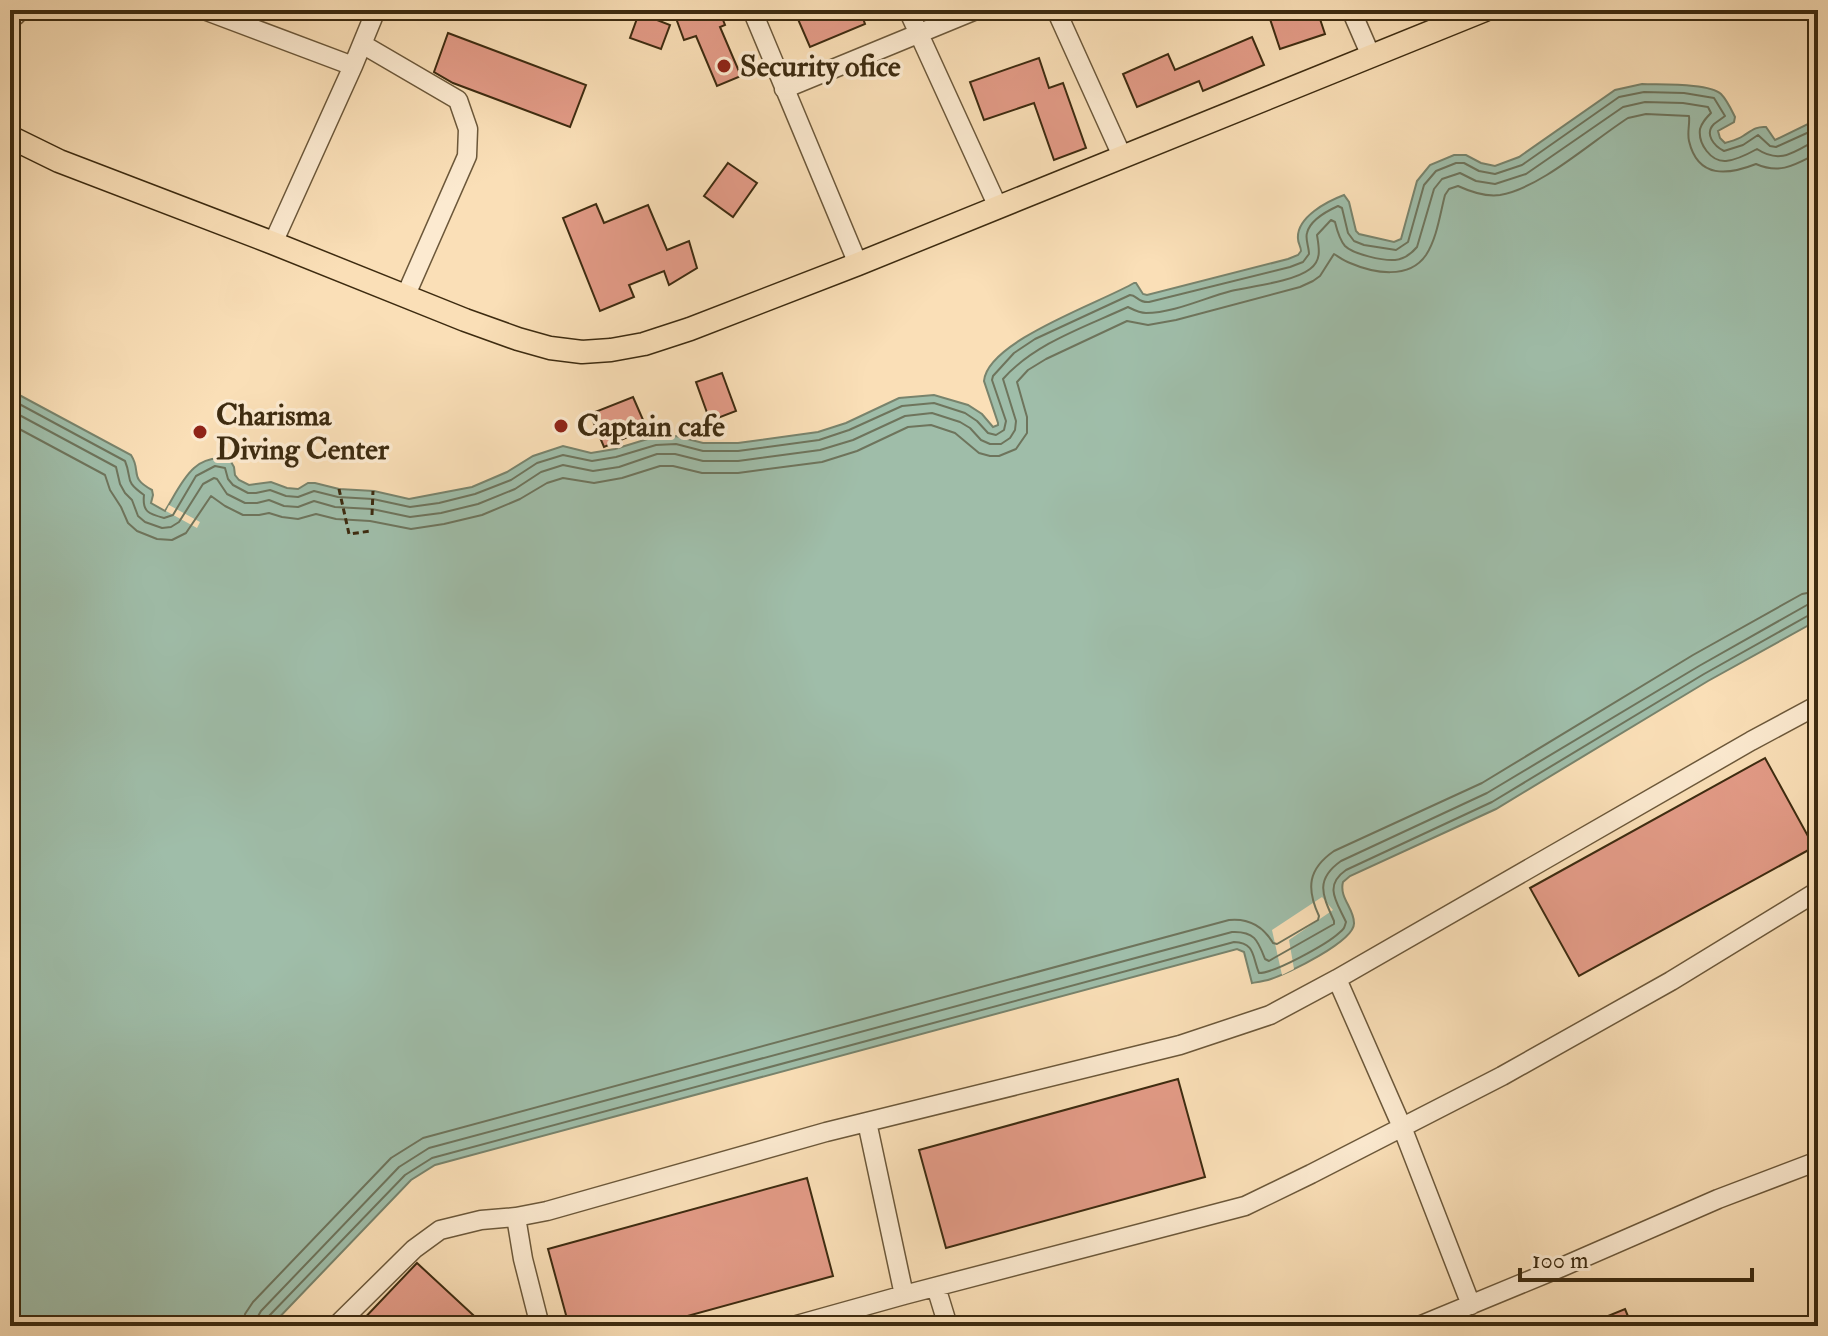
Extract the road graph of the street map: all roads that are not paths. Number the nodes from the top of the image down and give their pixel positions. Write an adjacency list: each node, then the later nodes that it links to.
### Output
1 (21, 10): 10 (street)
2 (204, 10): 14 (street)
3 (376, 10): 12 (street)
4 (752, 10): 15 (street)
5 (908, 10): 11 (street)
6 (976, 10): 11 (street)
7 (1056, 10): 17 (street)
8 (1351, 10): 13 (street)
9 (1485, 10): 13 (main road)
10 (10, 14)
11 (918, 35): 15 (street); 18 (street)
12 (362, 44): 14 (street); 21 (street)
13 (1371, 56): 17 (main road)
14 (353, 66): 19 (street)
15 (784, 89): 20 (street)
16 (10, 137): 19 (main road)
17 (1122, 156): 18 (main road)
18 (998, 207): 20 (main road)
19 (273, 243): 21 (main road)
20 (858, 264): 21 (main road)
21 (405, 297)
22 (1818, 705): 24 (street)
23 (1818, 891): 26 (street)
24 (1337, 979): 25 (street); 26 (street)
25 (867, 1122): 28 (street); 30 (street)
26 (1402, 1127): 29 (street); 31 (street)
27 (1818, 1161): 31 (street)
28 (516, 1217): 32 (street); 33 (street)
29 (936, 1287): 30 (street); 35 (street)
30 (904, 1295): 34 (street)
31 (1471, 1305): 36 (street)
32 (336, 1326)
33 (540, 1326)
34 (793, 1326)
35 (948, 1326)
36 (1419, 1326)

